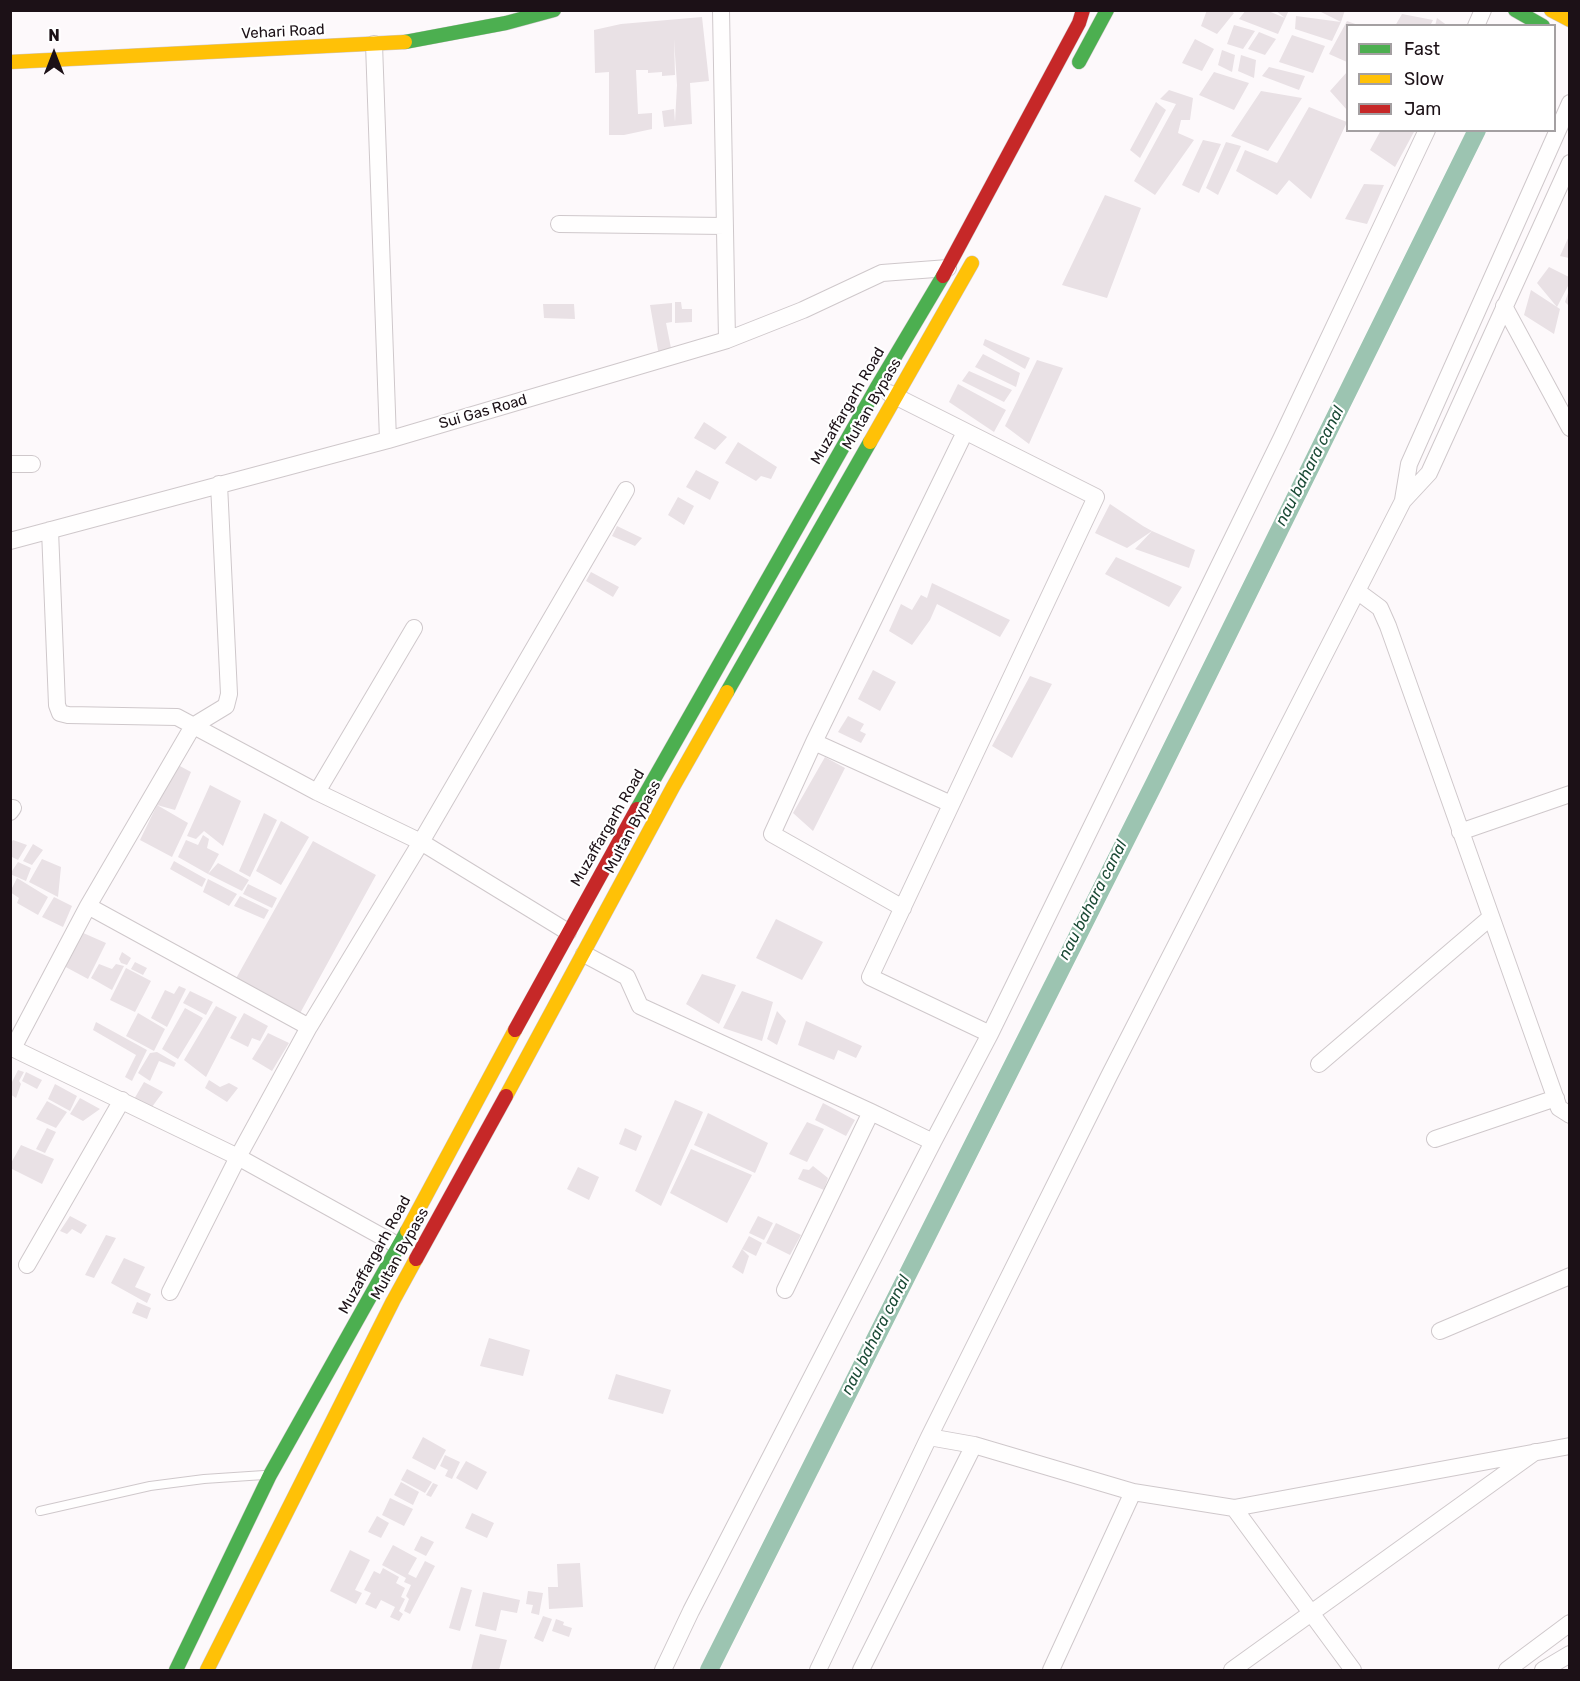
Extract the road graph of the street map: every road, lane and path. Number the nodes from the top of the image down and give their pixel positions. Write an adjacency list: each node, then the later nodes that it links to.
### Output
1 (554, 10): 11 (main road, Vehari Road)
2 (721, 10): 21 (street)
3 (1083, 10): 23 (main road, Muzaffargarh Road)
4 (1107, 10): 13 (main road)
5 (1484, 10): 9 (street)
6 (1515, 10): 10 (main road)
7 (1551, 10): 8 (main road)
8 (1569, 20)
9 (1477, 24)
10 (1540, 24)
11 (374, 44): 12 (main road, Vehari Road); 30 (street)
12 (10, 62)
13 (1074, 72)
14 (1569, 103): 16 (street)
15 (1426, 132): 53 (street)
16 (1543, 162): 17 (street); 18 (street)
17 (1567, 167): 19 (street)
18 (1524, 206): 19 (street); 35 (street)
19 (1545, 216): 24 (street)
20 (560, 224): 21 (street)
21 (725, 226): 25 (street)
22 (980, 246): 27 (main road, Multan Bypass)
23 (948, 268): 25 (street, Sui Gas Road); 26 (main road, Muzaffargarh Road)
24 (1504, 306): 28 (street); 35 (street)
25 (727, 340): 30 (street, Sui Gas Road)
26 (878, 387): 27 (street); 50 (main road, Muzaffargarh Road)
27 (894, 397): 29 (street); 51 (main road, Multan Bypass)
28 (1569, 428)
29 (965, 432): 41 (street); 44 (street)
30 (388, 440): 33 (street, Sui Gas Road)
31 (10, 464): 32 (street)
32 (32, 464)
33 (219, 484): 36 (street, Sui Gas Road); 40 (street)
34 (626, 490): 46 (street)
35 (1403, 501): 38 (street)
36 (50, 530): 37 (street, Sui Gas Road); 40 (street)
37 (10, 541)
38 (1357, 591): 45 (street); 69 (street)
39 (414, 628): 42 (street)
40 (193, 726): 42 (street); 47 (street)
41 (814, 742): 44 (street); 48 (street)
42 (317, 792): 46 (street)
43 (1569, 794): 45 (street)
44 (951, 804): 48 (street)
45 (1460, 832): 49 (street)
46 (421, 842): 50 (street); 52 (street)
47 (88, 906): 52 (street); 54 (street)
48 (903, 908): 53 (street)
49 (1491, 916): 55 (street); 56 (street)
50 (567, 932): 63 (main road, Muzaffargarh Road)
51 (584, 954): 58 (street); 81 (main road, Multan Bypass)
52 (309, 1028): 62 (street)
53 (990, 1034): 61 (street)
54 (12, 1047): 57 (street)
55 (1320, 1064)
56 (1556, 1098): 59 (street); 60 (street)
57 (122, 1100): 62 (street); 64 (street)
58 (871, 1112): 61 (street); 66 (street)
59 (1569, 1115)
60 (1435, 1139)
61 (933, 1142): 82 (street)
62 (238, 1157): 63 (street); 67 (street)
63 (399, 1246): 73 (main road, Muzaffargarh Road)
64 (27, 1265)
65 (1569, 1276): 68 (street)
66 (785, 1290)
67 (170, 1292)
68 (1440, 1331)
69 (929, 1437): 70 (street); 83 (street)
70 (974, 1445): 74 (street); 84 (street)
71 (1569, 1446): 72 (street)
72 (1536, 1452): 75 (street); 77 (street)
73 (270, 1475): 76 (lane); 80 (main road, Muzaffargarh Road)
74 (1132, 1492): 75 (street); 85 (street)
75 (1234, 1508): 77 (street)
76 (40, 1511)
77 (1310, 1615): 86 (street); 87 (street)
78 (1569, 1623): 88 (street)
79 (1569, 1654): 89 (street)
80 (176, 1671)
81 (207, 1671)
82 (663, 1671)
83 (818, 1671)
84 (861, 1671)
85 (1051, 1671)
86 (1232, 1671)
87 (1353, 1671)
88 (1507, 1671)
89 (1543, 1671)

